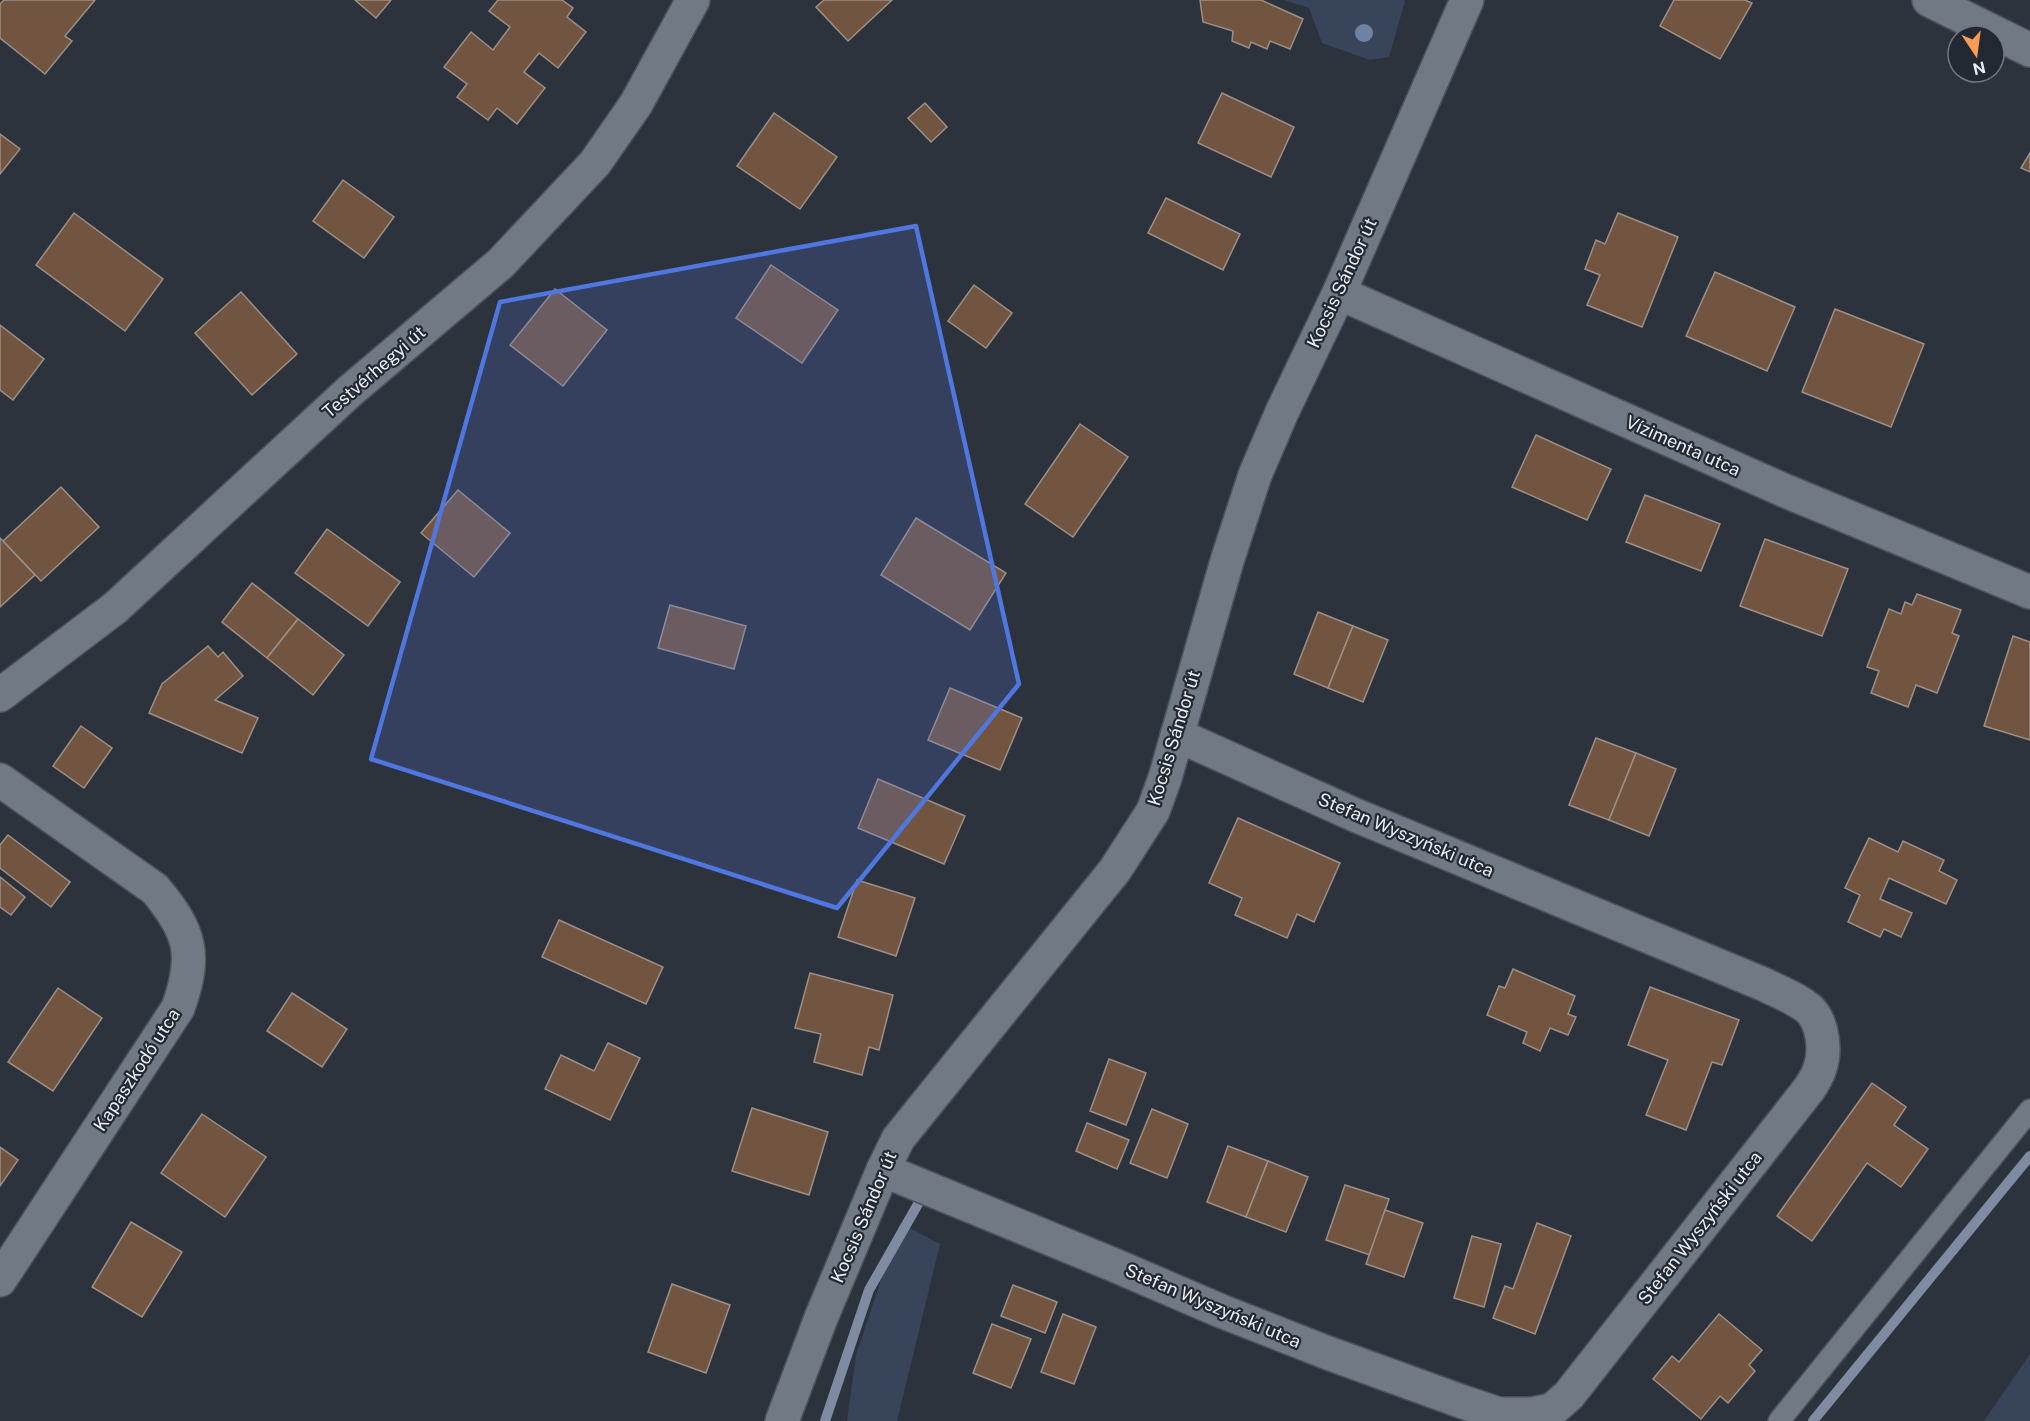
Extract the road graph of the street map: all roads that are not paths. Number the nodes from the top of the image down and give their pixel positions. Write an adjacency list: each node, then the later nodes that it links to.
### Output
1 (693, 0): 7 (street, Testvérhegyi út)
2 (1467, 0): 5 (street, Kocsis Sándor út)
3 (1929, 0): 4 (street)
4 (2030, 50)
5 (1339, 293): 6 (street, Vízimenta utca); 8 (street, Kocsis Sándor út)
6 (2030, 592)
7 (0, 695)
8 (1178, 735): 11 (street, Kocsis Sándor út); 11 (street, Stefan Wyszyński utca)
9 (0, 780): 12 (street, Kapaszkodó utca)
10 (2030, 1110): 14 (lane)
11 (883, 1170): 13 (street, Kocsis Sándor út)
12 (0, 1280)
13 (782, 1421)
14 (1779, 1421)

